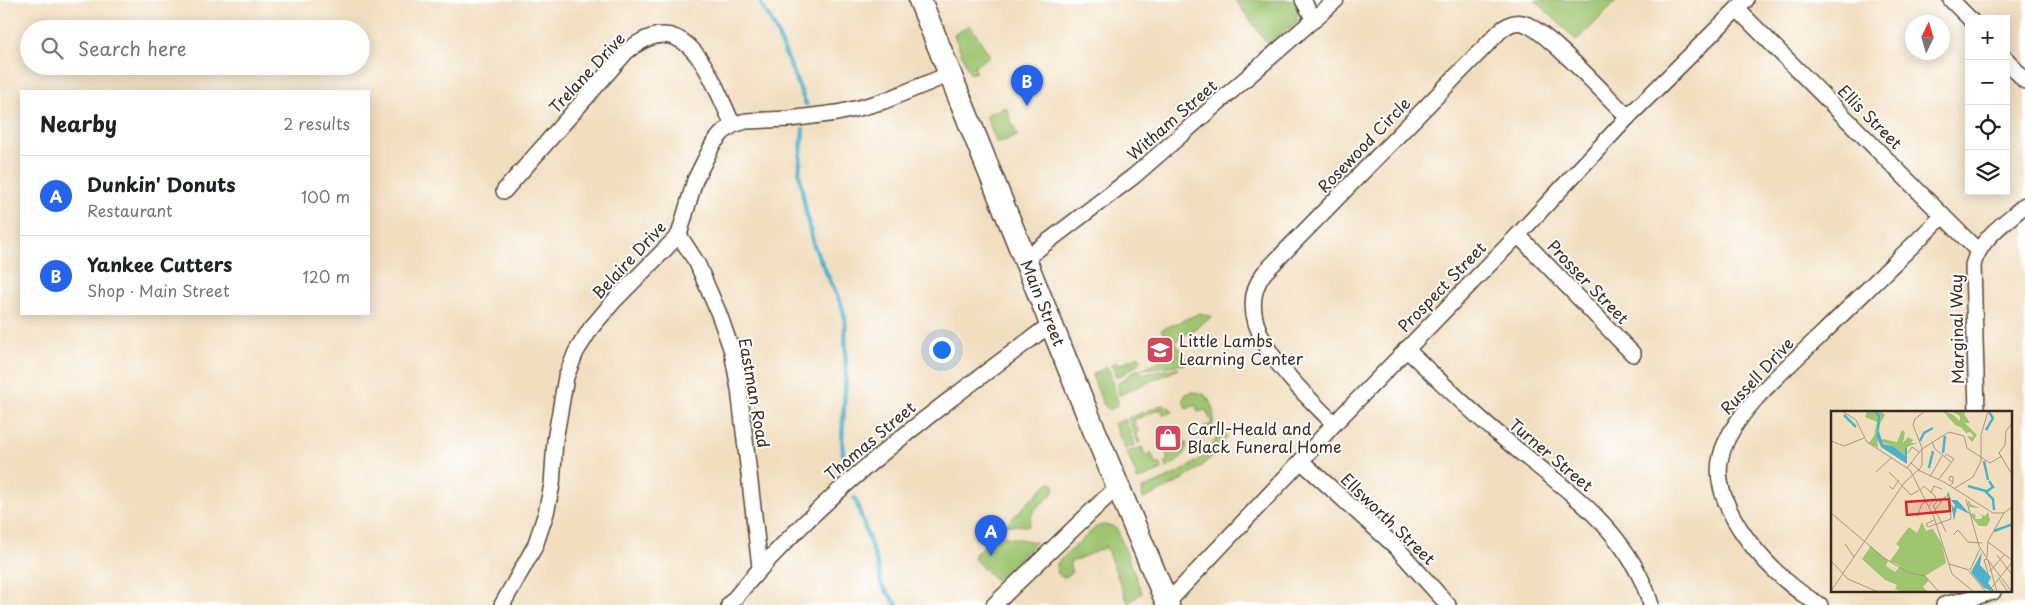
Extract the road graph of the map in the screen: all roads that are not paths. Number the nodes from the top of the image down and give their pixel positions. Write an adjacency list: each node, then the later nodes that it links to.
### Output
1 (920, 0): 9 (main road, Main Street)
2 (1303, 0): 7 (street)
3 (1336, 0): 7 (street, Witham Street)
4 (1951, 0): 6 (street)
5 (1742, 4): 11 (street, Prospect Street); 15 (street, Ellis Street)
6 (1966, 15)
7 (1314, 20): 19 (street, Witham Street)
8 (2007, 60): 10 (street)
9 (950, 74): 12 (street); 19 (main road, Main Street)
10 (2025, 81)
11 (1628, 117): 16 (street, Prospect Street); 24 (street, Rosewood Circle)
12 (732, 125): 13 (street, Trelane Drive); 17 (street, Belaire Drive)
13 (504, 191)
14 (2025, 205): 18 (street, Marginal Way)
15 (1943, 216): 18 (street, Ellis Street); 35 (street, Russell Drive)
16 (1518, 234): 21 (street, Prospect Street); 22 (street, Prosser Street)
17 (680, 235): 27 (street, Eastman Road); 30 (street, Belaire Drive)
18 (1978, 251): 23 (street, Marginal Way)
19 (1026, 259): 20 (main road, Main Street)
20 (1051, 324): 26 (main road, Main Street); 27 (street, Thomas Street)
21 (1406, 350): 24 (street, Prospect Street); 34 (street, Turner Street)
22 (1634, 354)
23 (1977, 411)
24 (1334, 424): 25 (street, Prospect Street)
25 (1301, 462): 29 (street, Prospect Street); 33 (street, Ellsworth Street)
26 (1118, 486): 29 (main road, Main Street); 32 (street)
27 (760, 567): 31 (street, Thomas Street)
28 (1992, 596): 36 (street)
29 (1167, 604)
30 (502, 605)
31 (728, 605)
32 (994, 605)
33 (1448, 605)
34 (1651, 605)
35 (1820, 605)
36 (1944, 605)

